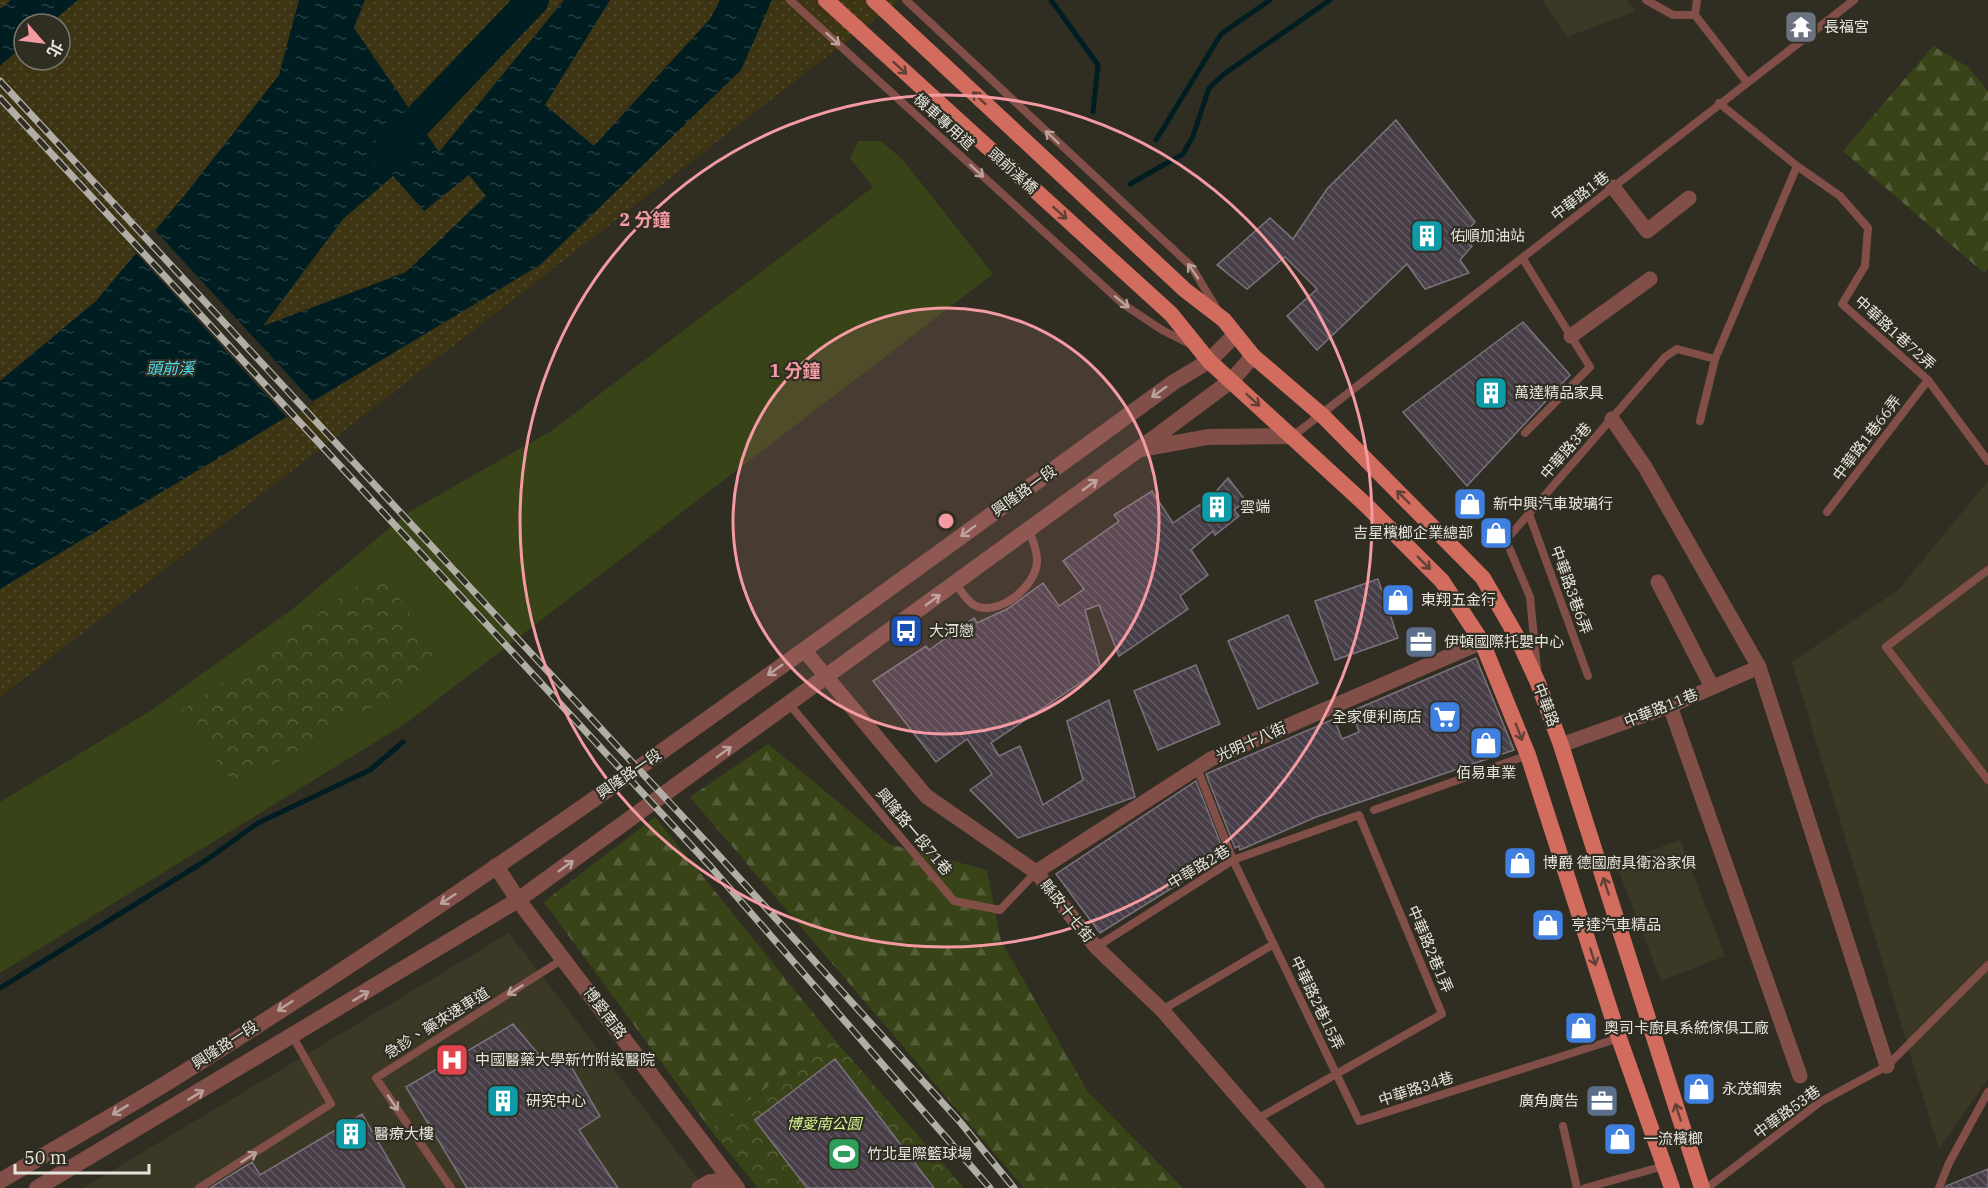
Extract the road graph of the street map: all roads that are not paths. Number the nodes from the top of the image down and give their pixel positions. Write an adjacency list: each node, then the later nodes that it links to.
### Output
1 (790, 0): 19 (lane, 機車專用道, one-way to 19)
2 (825, 0): 19 (main road, 頭前溪橋, one-way to 19)
3 (874, 0): 16 (main road, 頭前溪橋, one-way to 3)
4 (906, 0): 16 (lane, one-way to 4)
5 (1646, 0): 8 (lane)
6 (1697, 0): 8 (lane)
7 (1854, 0): 9 (lane)
8 (1695, 15): 9 (lane)
9 (1746, 81): 10 (lane, 中華路1巷)
10 (1719, 104): 11 (lane, 中華路1巷72弄); 12 (lane, 中華路1巷)
11 (1797, 166): 21 (lane); 24 (lane, 中華路1巷72弄)
12 (1613, 187): 13 (street); 14 (lane, 中華路1巷)
13 (1689, 198)
14 (1523, 259): 18 (lane); 25 (lane, 中華路1巷)
15 (1650, 279): 18 (street)
16 (1224, 320): 17 (main road, 中華路)
17 (1235, 335): 20 (main road, 中華路); 22 (street, 興隆路一段)
18 (1571, 336): 28 (lane)
19 (1196, 347): 22 (main road)
20 (1253, 356): 23 (street, 興隆路一段); 25 (main road, 中華路)
21 (1715, 359): 26 (lane, 中華路3巷); 27 (lane)
22 (1209, 361): 23 (main road); 39 (street, 興隆路一段, one-way to 39)
23 (1232, 380): 29 (main road, one-way to 29); 30 (street, 興隆路一段)
24 (1928, 380): 31 (lane, 中華路1巷72弄); 32 (lane, 中華路1巷66弄)
25 (1323, 416): 29 (lane, 中華路1巷); 43 (main road, 中華路, one-way to 25)
26 (1612, 419): 33 (lane, 中華路3巷); 40 (street)
27 (1700, 421)
28 (1525, 433)
29 (1293, 436): 30 (street); 38 (main road, one-way to 38)
30 (1138, 450): 34 (street, 興隆路一段, one-way to 30)
31 (1988, 461)
32 (1827, 512)
33 (1529, 514): 41 (lane, 中華路3巷6弄); 43 (lane, 中華路3巷)
34 (1029, 530): 37 (street, 興隆路一段); 37 (lane)
35 (1988, 570): 50 (lane)
36 (1658, 582): 44 (street)
37 (956, 584): 42 (street, 興隆路一段, one-way to 37)
38 (1482, 642): 48 (main road, one-way to 48); 49 (street, 光明十八街)
39 (804, 650): 42 (street, 縣政十七街); 54 (street, 興隆路一段, one-way to 54)
40 (1759, 667): 44 (street, 中華路11巷); 64 (street)
41 (1588, 676)
42 (826, 678): 45 (street, 興隆路一段); 55 (street, 縣政十七街)
43 (1538, 684): 47 (main road, 中華路)
44 (1712, 687): 46 (street, 中華路11巷)
45 (790, 705): 55 (lane, 興隆路一段71巷); 56 (street, 興隆路一段, one-way to 45)
46 (1670, 706): 47 (street, 中華路11巷); 66 (street)
47 (1561, 745): 81 (main road, 中華路, one-way to 47)
48 (1528, 754): 51 (lane); 63 (main road, one-way to 63)
49 (1197, 768): 53 (lane, 中華路2巷15弄); 55 (street, 光明十八街)
50 (1988, 780)
51 (1374, 810)
52 (1359, 815): 53 (lane, 中華路2巷); 65 (lane, 中華路2巷1弄)
53 (1233, 860): 57 (lane, 中華路2巷15弄); 58 (lane, 中華路2巷)
54 (496, 866): 56 (street, 博愛南路); 71 (street, 興隆路一段, one-way to 71)
55 (1036, 872): 58 (street, 縣政十七街)
56 (518, 900): 59 (street, 博愛南路); 62 (street, 興隆路一段, one-way to 56)
57 (1274, 944): 61 (lane, 中華路2巷15弄); 65 (lane, 中華路2巷15弄)
58 (1096, 947): 61 (street, 縣政十七街)
59 (564, 958): 72 (street, 博愛南路); 75 (lane, 急診、藥來速車道, one-way to 75)
60 (1988, 965): 64 (lane, 中華路53巷)
61 (1162, 1010): 68 (street, 縣政十七街)
62 (292, 1037): 73 (street, 興隆路一段, one-way to 62); 74 (lane, one-way to 62)
63 (1619, 1038): 65 (lane, 中華路34巷); 70 (main road)
64 (1887, 1066): 82 (lane, 中華路53巷)
65 (1336, 1074): 68 (lane)
66 (1800, 1076)
67 (1988, 1092): 83 (lane)
68 (1257, 1119): 77 (street, 縣政十七街)
69 (1563, 1126): 78 (lane)
70 (1664, 1166): 79 (lane); 80 (main road)
71 (0, 1181)
72 (732, 1185): 76 (street)
73 (37, 1188)
74 (199, 1188)
75 (451, 1188)
76 (699, 1188)
77 (1317, 1188)
78 (1577, 1188)
79 (1585, 1188)
80 (1672, 1188)
81 (1702, 1188)
82 (1707, 1188)
83 (1939, 1188)

